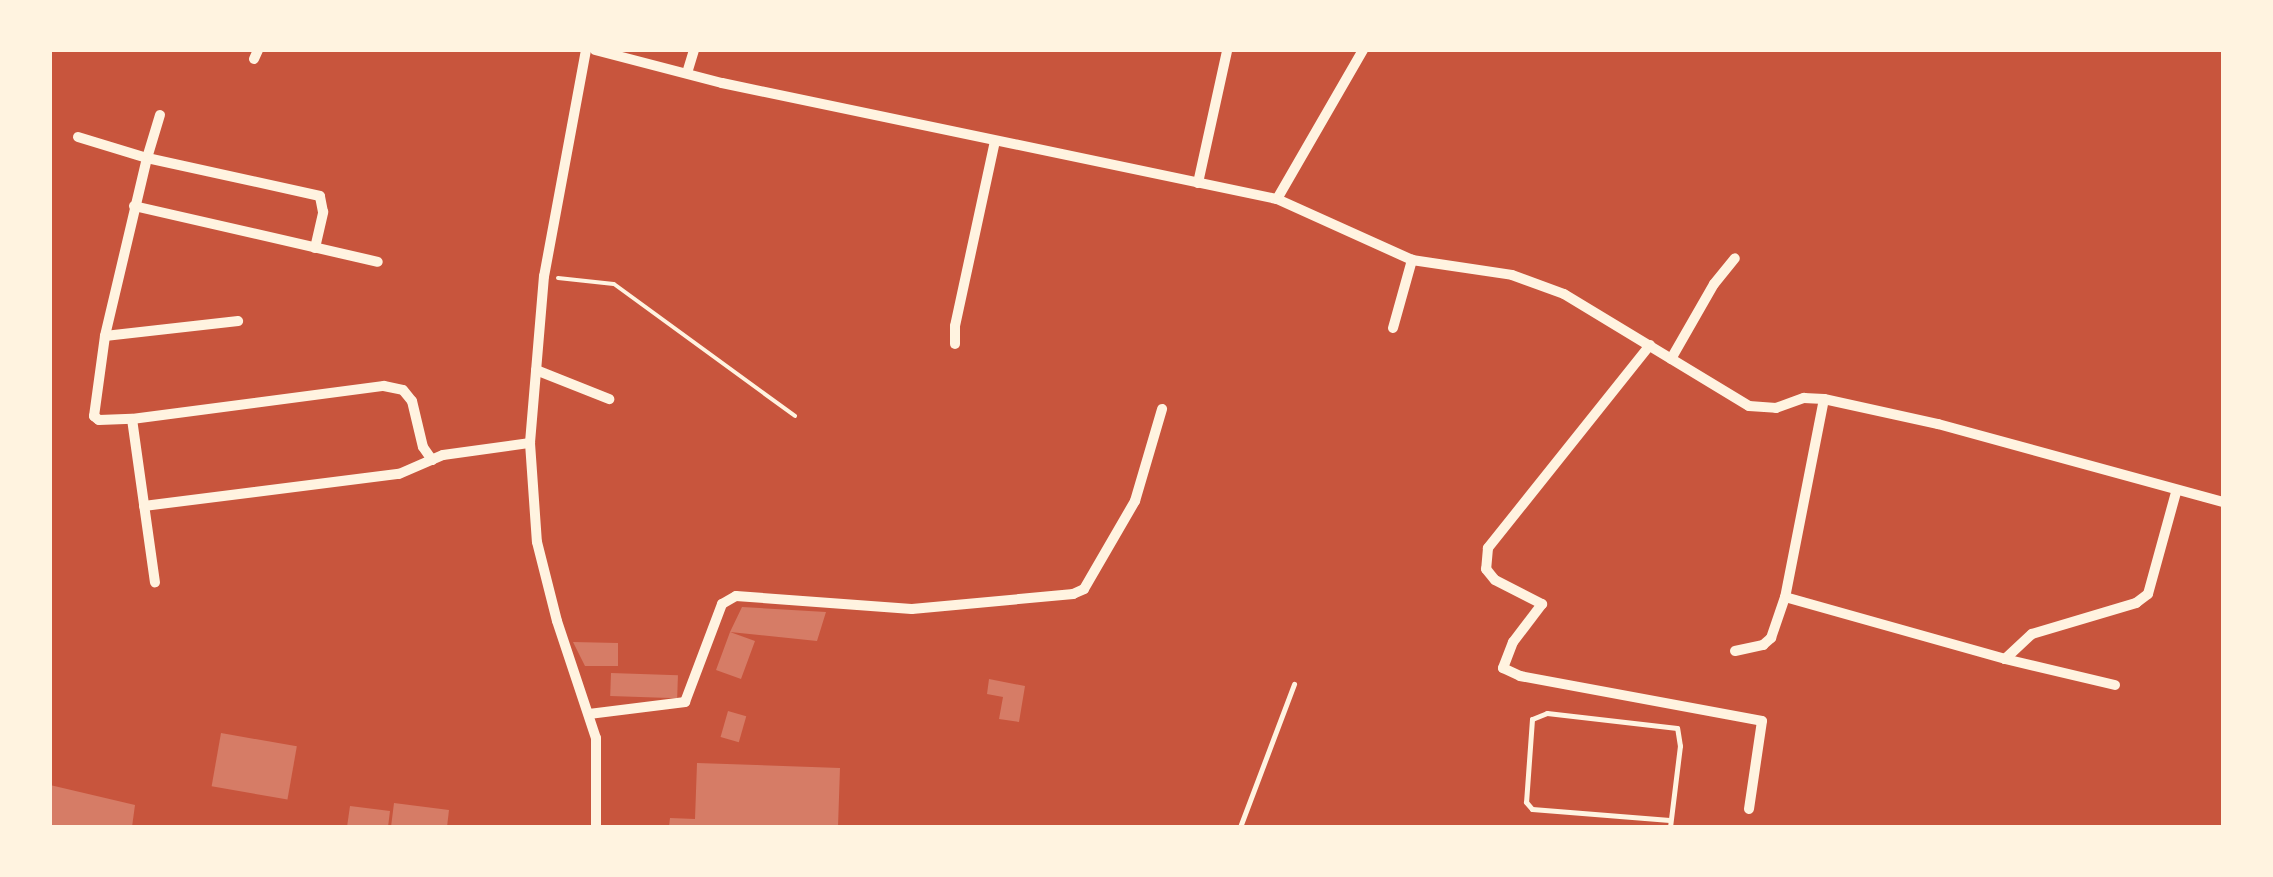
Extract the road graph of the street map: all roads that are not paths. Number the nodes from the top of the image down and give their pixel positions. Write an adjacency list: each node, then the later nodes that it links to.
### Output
1 (586, 50): 24 (street)
2 (595, 50): 6 (street)
3 (694, 50): 6 (street)
4 (1363, 50): 12 (street)
5 (1227, 51): 11 (street)
6 (687, 73): 9 (street)
7 (160, 115): 10 (street)
8 (78, 137): 10 (street)
9 (995, 141): 11 (street); 21 (street)
10 (146, 158): 13 (street); 14 (street)
11 (1198, 184): 12 (street)
12 (1277, 199): 16 (street)
13 (134, 206): 14 (street); 20 (street)
14 (315, 248): 17 (street)
15 (1735, 258): 23 (street)
16 (1412, 260): 19 (street); 22 (street)
17 (378, 262)
18 (238, 321): 20 (street)
19 (1393, 328)
20 (105, 336): 28 (street)
21 (956, 344)
22 (1650, 346): 23 (street); 41 (street)
23 (1671, 359): 26 (street)
24 (536, 370): 25 (street); 29 (street)
25 (609, 399)
26 (1823, 403): 31 (street); 35 (street)
27 (1162, 408): 40 (street)
28 (132, 420): 30 (street); 33 (street)
29 (530, 443): 30 (street); 40 (street)
30 (432, 460): 33 (street)
31 (2176, 492): 32 (street); 37 (street)
32 (2223, 502)
33 (144, 506): 34 (street)
34 (155, 582)
35 (1785, 596): 36 (street); 37 (street)
36 (1735, 650)
37 (2005, 659): 39 (street)
38 (1294, 684): 44 (lane)
39 (2115, 685)
40 (589, 714): 43 (street)
41 (1749, 810)
42 (1670, 824): 42 (lane)
43 (596, 827)
44 (1240, 827)

